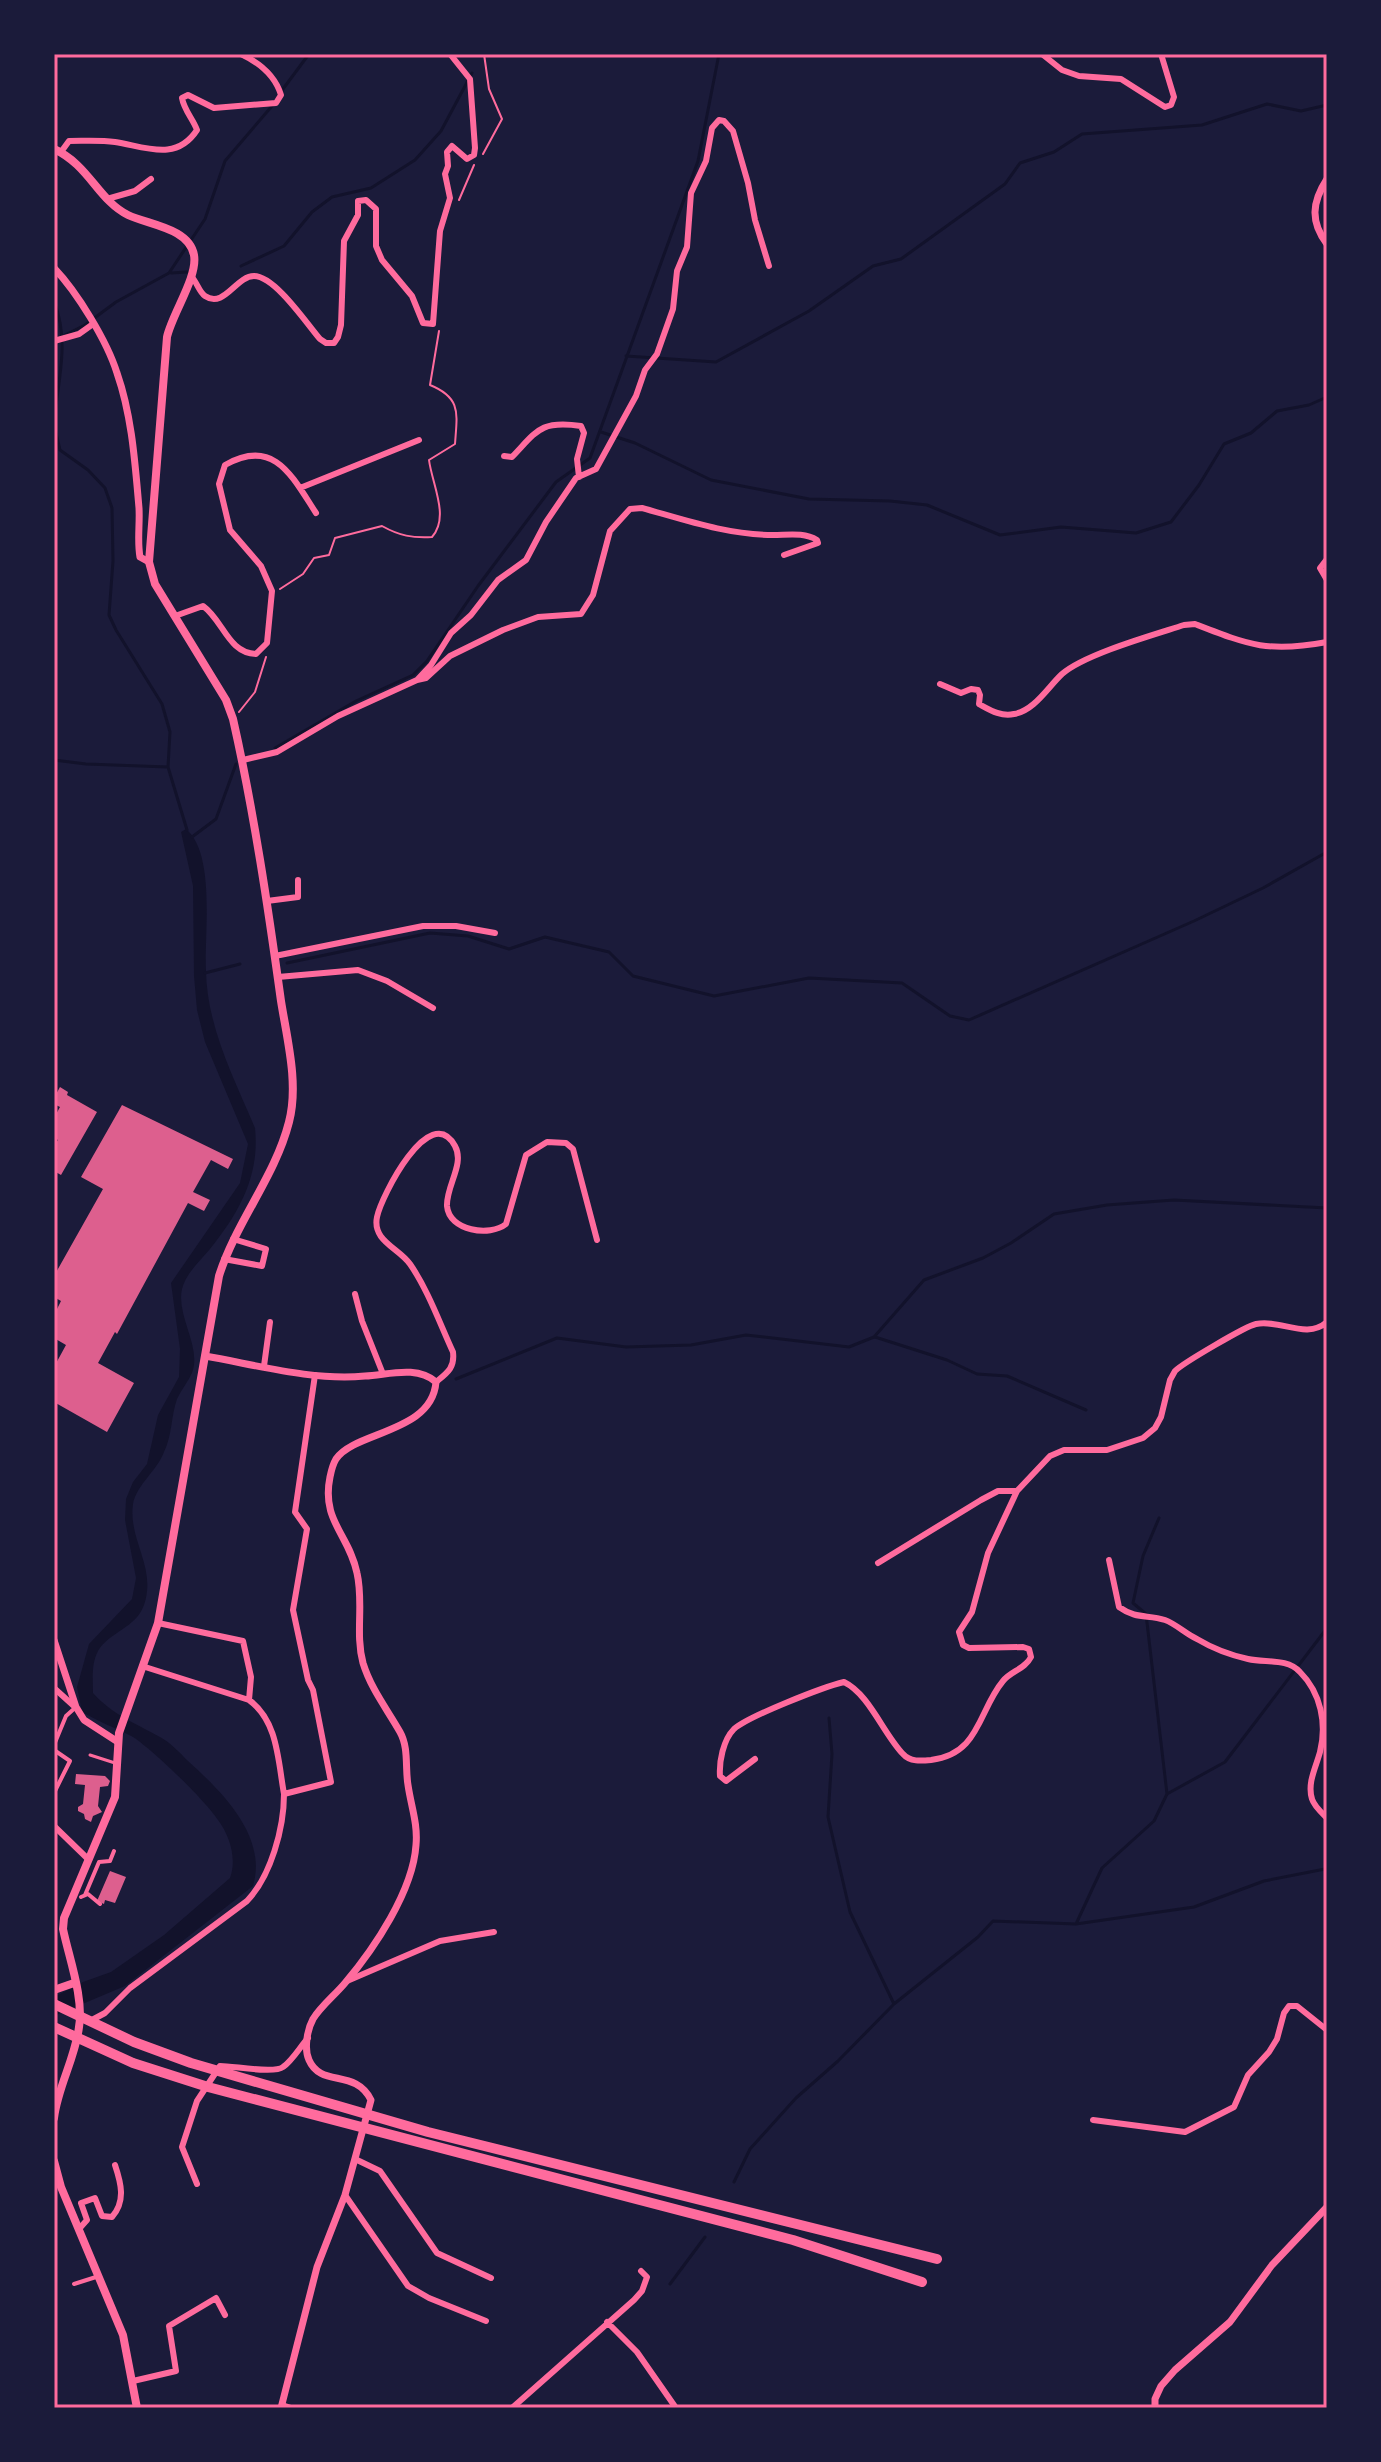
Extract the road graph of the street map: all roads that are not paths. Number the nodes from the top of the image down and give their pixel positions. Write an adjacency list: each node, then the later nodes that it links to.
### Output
1 (241, 54): 5 (street)
2 (450, 54): 12 (street)
3 (1042, 54): 4 (street)
4 (1161, 54)
5 (57, 150): 8 (main road)
6 (151, 179): 8 (street)
7 (1327, 179): 9 (street)
8 (107, 199): 12 (main road)
9 (1327, 244)
10 (769, 266): 17 (street)
11 (54, 268): 13 (street)
12 (191, 276): 22 (main road)
13 (93, 324): 14 (street); 22 (street)
14 (54, 341)
15 (419, 440): 18 (street)
16 (504, 456): 17 (street)
17 (579, 477): 26 (street)
18 (300, 488): 19 (street); 24 (street)
19 (316, 513)
20 (784, 555): 26 (street)
21 (1327, 559): 23 (street)
22 (149, 562): 24 (main road)
23 (1327, 580)
24 (175, 616): 28 (main road)
25 (1327, 642): 27 (street)
26 (417, 680): 28 (street)
27 (940, 684)
28 (243, 760): 30 (main road)
29 (298, 880): 30 (street)
30 (267, 901): 32 (main road)
31 (495, 933): 32 (street)
32 (275, 956): 33 (main road)
33 (278, 977): 34 (street); 35 (main road)
34 (433, 1008)
35 (233, 1239): 37 (main road); 37 (street)
36 (597, 1240): 45 (street)
37 (224, 1259): 41 (main road)
38 (355, 1294): 43 (street)
39 (270, 1322): 42 (street)
40 (1327, 1322): 46 (street)
41 (205, 1356): 42 (street); 49 (main road)
42 (264, 1366): 44 (street)
43 (383, 1374): 44 (street); 45 (street)
44 (315, 1375): 61 (street)
45 (436, 1382): 68 (street)
46 (1017, 1491): 48 (street); 58 (street)
47 (1109, 1560): 62 (street)
48 (878, 1563)
49 (158, 1623): 51 (main road); 53 (street)
50 (54, 1640): 54 (street)
51 (142, 1666): 53 (street); 55 (main road)
52 (55, 1691): 54 (street)
53 (249, 1700): 61 (street)
54 (76, 1707): 55 (street); 56 (street)
55 (118, 1737): 59 (main road)
56 (54, 1747): 60 (street)
57 (90, 1755): 59 (lane)
58 (755, 1759)
59 (118, 1765): 65 (main road)
60 (55, 1791)
61 (284, 1794): 72 (street)
62 (1327, 1818)
63 (54, 1826): 65 (street)
64 (114, 1851): 66 (street)
65 (89, 1860): 69 (main road)
66 (100, 1904)
67 (494, 1932): 68 (street)
68 (347, 1981): 75 (street)
69 (74, 1983): 70 (main road); 72 (main road)
70 (54, 1990)
71 (54, 2004): 85 (highway)
72 (80, 2026): 76 (main road)
73 (54, 2027): 89 (highway)
74 (1327, 2030): 77 (street)
75 (308, 2038): 78 (street); 81 (street)
76 (54, 2118)
77 (1093, 2120)
78 (355, 2159): 82 (street); 88 (street)
79 (54, 2161): 84 (main road)
80 (115, 2165): 84 (street)
81 (197, 2184)
82 (345, 2195): 92 (street); 95 (street)
83 (1327, 2207): 99 (street)
84 (79, 2229): 87 (main road)
85 (937, 2259)
86 (641, 2271): 93 (street)
87 (99, 2276): 90 (street); 94 (main road)
88 (491, 2278)
89 (922, 2282)
90 (74, 2284)
91 (225, 2315): 94 (street)
92 (486, 2321)
93 (607, 2322): 97 (street); 98 (street)
94 (133, 2381): 96 (main road)
95 (285, 2407)
96 (137, 2408)
97 (512, 2408)
98 (676, 2408)
99 (1155, 2408)

